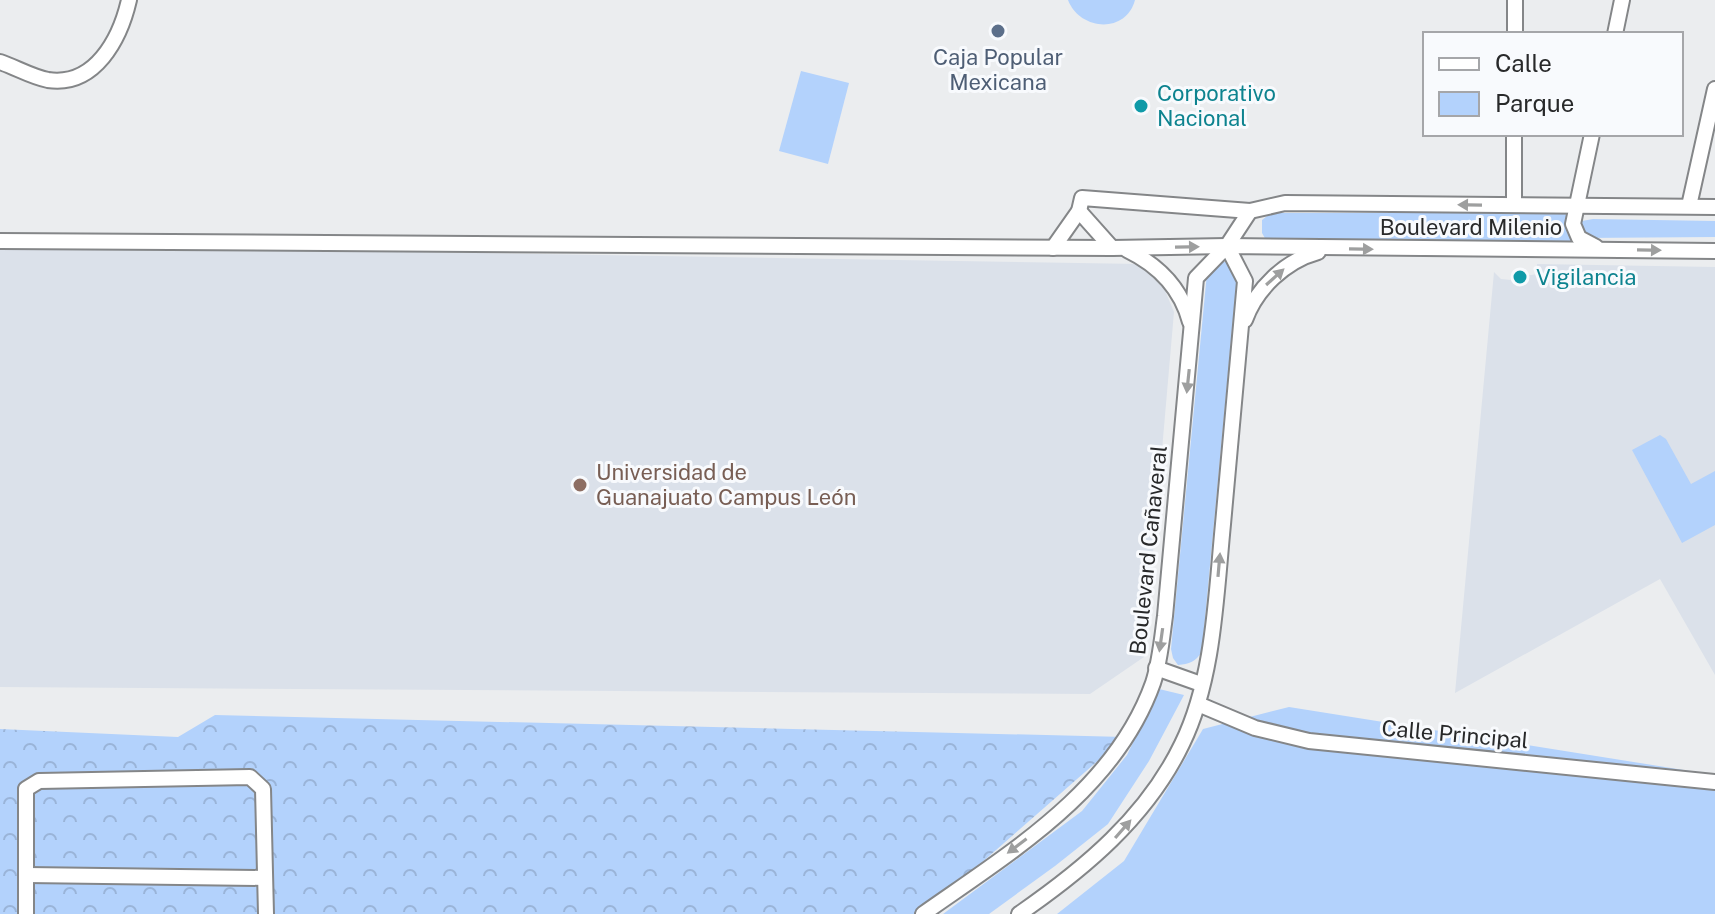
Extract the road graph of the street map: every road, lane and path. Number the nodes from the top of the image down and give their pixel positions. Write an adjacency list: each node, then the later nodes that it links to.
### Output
1 (129, 0): 6 (street)
2 (1515, 0): 4 (street)
3 (1622, 0): 5 (street)
4 (1515, 32)
5 (1615, 32)
6 (0, 62)
7 (1714, 95): 12 (street)
8 (1514, 136): 10 (street)
9 (1592, 136): 11 (street)
10 (1514, 205): 11 (street, Boulevard Milenio); 15 (street, Boulevard Milenio, one-way to 15)
11 (1576, 206): 12 (street, Boulevard Milenio); 21 (street)
12 (1689, 206): 13 (street, Boulevard Milenio)
13 (1715, 207)
14 (1079, 211): 15 (street, Boulevard Milenio); 18 (street); 19 (street)
15 (1250, 211): 17 (street, Boulevard Cañaveral)
16 (0, 241): 18 (street, Boulevard Milenio)
17 (1227, 246): 19 (street, Boulevard Milenio, one-way to 17); 20 (street, Boulevard Milenio); 23 (street); 24 (street, Boulevard Cañaveral)
18 (1053, 248): 19 (street, Boulevard Milenio)
19 (1118, 248): 24 (street)
20 (1333, 248): 21 (street, Boulevard Milenio, one-way to 21); 23 (street, one-way to 20)
21 (1600, 249): 22 (street, Boulevard Milenio, one-way to 22)
22 (1715, 251)
23 (1241, 332): 26 (street, one-way to 23)
24 (1193, 334): 25 (street, Boulevard Cañaveral, one-way to 25)
25 (1156, 668): 26 (street); 33 (street, Boulevard Cañaveral, one-way to 33)
26 (1201, 684): 27 (street)
27 (1198, 704): 28 (street, Calle Principal); 34 (street, one-way to 27)
28 (1715, 782)
29 (27, 875): 30 (street); 30 (street); 31 (street)
30 (265, 878): 32 (street)
31 (26, 914)
32 (266, 914)
33 (923, 914)
34 (1019, 914)

